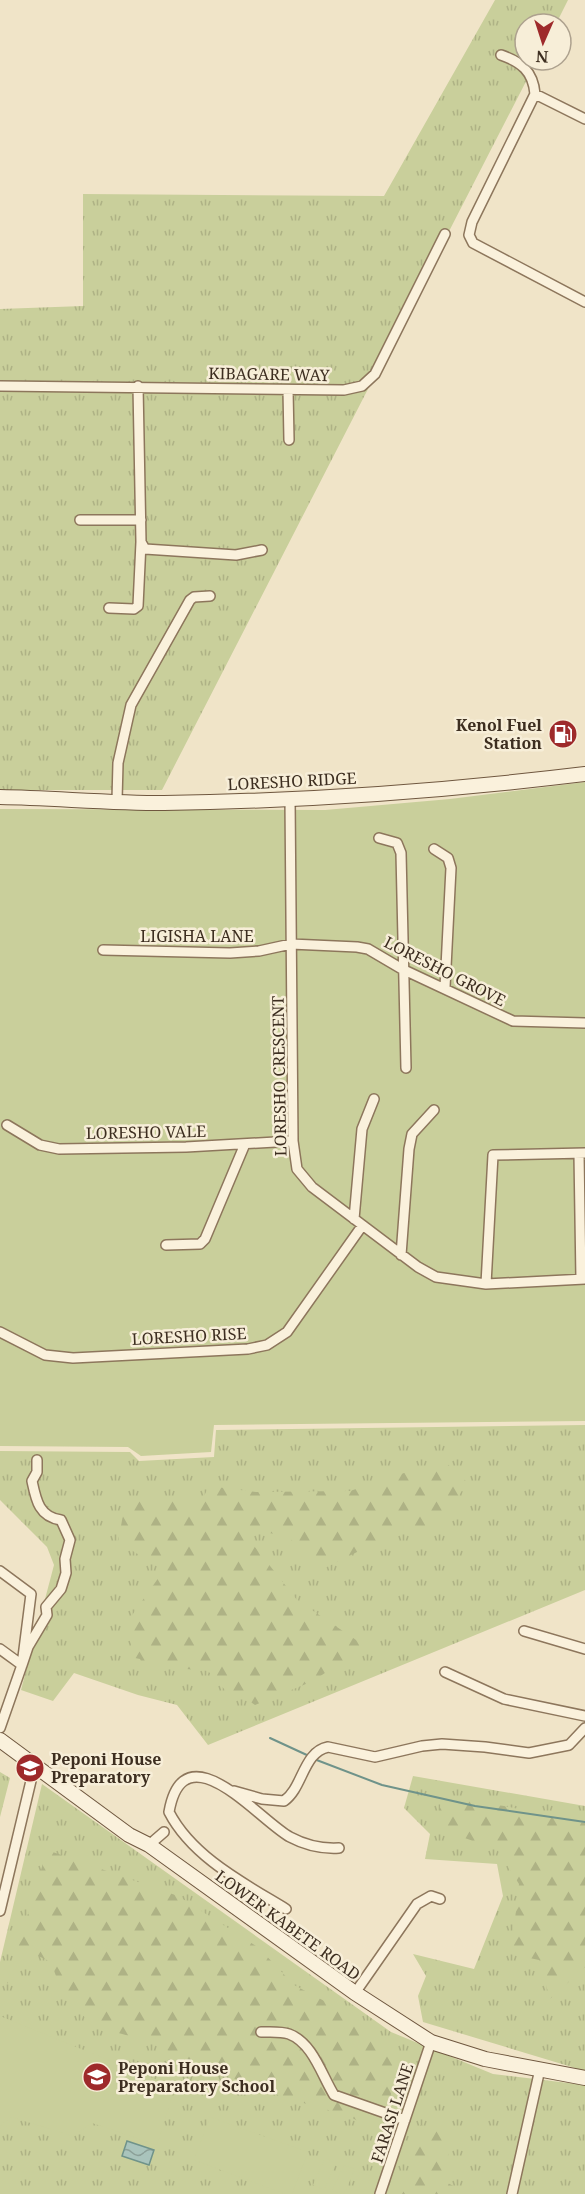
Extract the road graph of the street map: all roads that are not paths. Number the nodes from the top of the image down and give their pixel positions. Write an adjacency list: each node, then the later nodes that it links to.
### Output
1 (501, 55): 2 (street)
2 (535, 93): 3 (street); 5 (street)
3 (585, 119)
4 (445, 234): 8 (street, KIBAGARE WAY)
5 (585, 302)
6 (0, 386): 7 (street, KIBAGARE WAY)
7 (138, 386): 8 (street, KIBAGARE WAY); 11 (street)
8 (288, 390): 9 (street)
9 (290, 440)
10 (80, 520): 11 (street)
11 (141, 520): 12 (street)
12 (141, 542): 13 (street); 15 (street)
13 (262, 550)
14 (210, 596): 19 (street)
15 (110, 608)
16 (585, 774): 18 (main road, LORESHO RIDGE)
17 (0, 797): 19 (main road, LORESHO RIDGE)
18 (290, 799): 19 (main road, LORESHO RIDGE); 22 (street, LORESHO CRESCENT)
19 (117, 800)
20 (379, 838): 24 (street)
21 (434, 849): 25 (street)
22 (291, 944): 23 (street, LIGISHA LANE); 24 (street, LORESHO GROVE); 31 (street, LORESHO CRESCENT)
23 (103, 951)
24 (402, 969): 25 (street, LORESHO GROVE); 27 (street)
25 (445, 987): 26 (street, LORESHO GROVE)
26 (585, 1023)
27 (406, 1068)
28 (374, 1099): 34 (street)
29 (434, 1110): 37 (street)
30 (7, 1125): 32 (street, LORESHO VALE)
31 (293, 1142): 32 (street, LORESHO VALE); 34 (street, LORESHO CRESCENT)
32 (245, 1144): 36 (street)
33 (582, 1153): 38 (street); 39 (street)
34 (354, 1219): 35 (street, LORESHO CRESCENT)
35 (363, 1226): 37 (street, LORESHO CRESCENT); 40 (street, LORESHO RISE)
36 (166, 1245)
37 (402, 1255): 39 (street, LORESHO CRESCENT)
38 (583, 1279): 39 (street, LORESHO CRESCENT)
39 (486, 1284)
40 (0, 1332)
41 (37, 1460): 46 (street)
42 (0, 1571): 46 (street)
43 (524, 1631): 44 (street)
44 (585, 1648)
45 (0, 1649): 46 (street)
46 (22, 1665): 49 (street)
47 (445, 1672): 48 (street)
48 (585, 1716)
49 (0, 1728)
50 (585, 1728): 53 (street)
51 (0, 1740): 52 (main road, LOWER KABETE ROAD)
52 (35, 1764): 55 (main road, LOWER KABETE ROAD); 59 (street)
53 (234, 1791): 54 (street); 56 (street)
54 (170, 1827): 55 (street); 58 (street)
55 (149, 1845): 60 (main road, LOWER KABETE ROAD)
56 (339, 1848)
57 (440, 1899): 60 (street)
58 (286, 1909)
59 (0, 1911)
60 (355, 1993): 62 (main road, LOWER KABETE ROAD)
61 (261, 2032): 65 (street)
62 (431, 2042): 63 (main road, LOWER KABETE ROAD); 65 (street, FARASI LANE)
63 (540, 2069): 64 (main road, LOWER KABETE ROAD); 67 (street)
64 (585, 2078)
65 (405, 2120): 66 (street, FARASI LANE)
66 (380, 2194)
67 (512, 2194)

